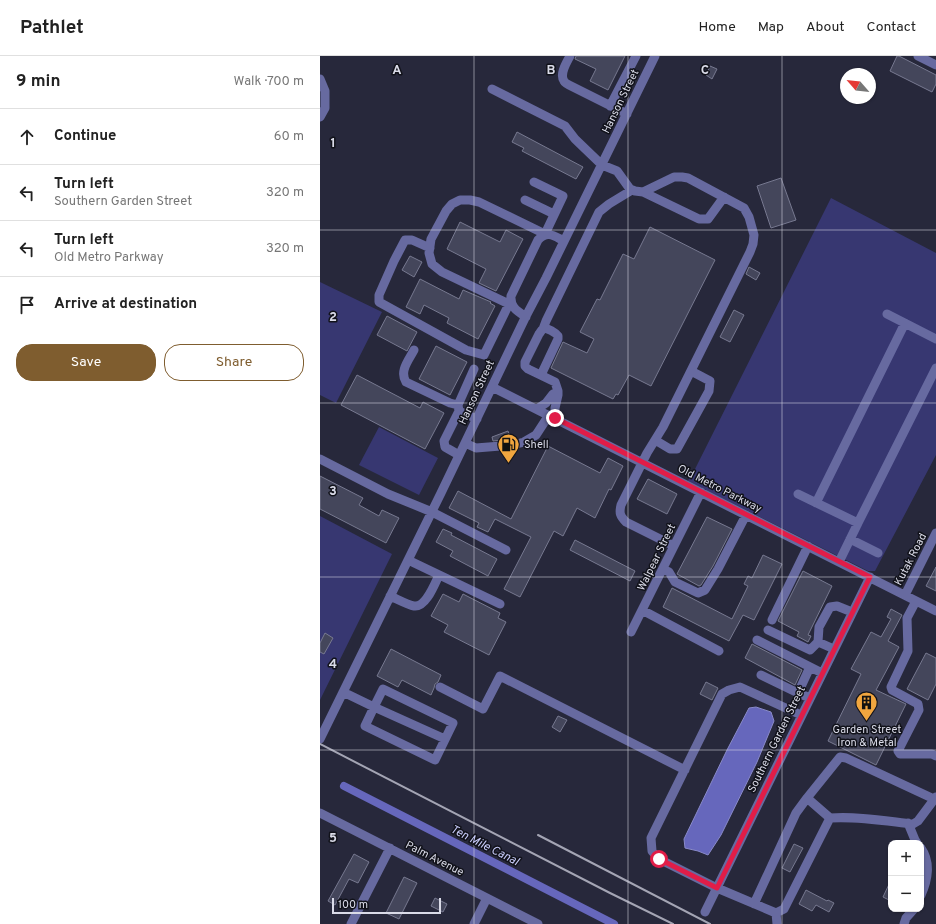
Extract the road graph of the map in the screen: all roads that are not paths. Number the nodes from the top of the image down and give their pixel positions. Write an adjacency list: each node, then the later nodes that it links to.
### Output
1 (570, 56): 8 (street)
2 (636, 56): 8 (street)
3 (655, 56): 9 (street, Hanson Street)
4 (918, 56): 5 (street)
5 (936, 65)
6 (320, 79): 10 (street)
7 (492, 89): 11 (street)
8 (610, 106): 9 (street)
9 (627, 114): 11 (street, Hanson Street)
10 (320, 116)
11 (602, 165): 13 (street); 19 (street, Hanson Street)
12 (534, 182): 17 (street)
13 (632, 190): 14 (street); 25 (street)
14 (643, 192): 15 (street); 15 (street)
15 (724, 197): 30 (street)
16 (525, 200): 17 (street)
17 (554, 214): 18 (street)
18 (545, 234): 19 (street); 20 (street); 21 (street)
19 (564, 241): 23 (street, Hanson Street)
20 (430, 248): 21 (street); 21 (street)
21 (511, 305): 23 (street)
22 (887, 314): 24 (street)
23 (526, 317): 32 (street, Hanson Street)
24 (905, 323): 26 (street); 45 (street)
25 (543, 329): 31 (street); 31 (street)
26 (936, 338)
27 (414, 350): 34 (street)
28 (936, 368): 48 (street)
29 (474, 369): 34 (street)
30 (691, 371): 38 (street); 38 (street)
31 (541, 375): 33 (street)
32 (492, 387): 35 (street, Old Metro Parkway); 37 (street, Hanson Street)
33 (558, 391): 35 (street); 36 (street)
34 (458, 408): 37 (street); 40 (street)
35 (537, 410): 36 (street, Old Metro Parkway)
36 (552, 417): 39 (street); 42 (street, Old Metro Parkway)
37 (477, 419): 39 (street, Hanson Street)
38 (655, 440): 42 (street)
39 (465, 443): 40 (street, Hanson Street)
40 (460, 455): 46 (street, Hanson Street)
41 (320, 459): 46 (street)
42 (643, 462): 43 (street, Old Metro Parkway); 51 (street)
43 (701, 492): 47 (street, Old Metro Parkway); 51 (street, Walpear Street)
44 (798, 494): 45 (street)
45 (816, 503): 48 (street)
46 (432, 512): 53 (street); 55 (street, Hanson Street)
47 (746, 515): 52 (street, Old Metro Parkway); 57 (street)
48 (858, 523): 50 (street)
49 (936, 533): 60 (street, Kutak Road)
50 (850, 539): 54 (street); 56 (street)
51 (674, 546): 57 (street, Walpear Street)
52 (808, 546): 56 (street, Old Metro Parkway); 67 (street)
53 (506, 550)
54 (878, 553)
55 (408, 560): 58 (street); 61 (street, Hanson Street)
56 (839, 562): 59 (street, Old Metro Parkway)
57 (663, 569): 64 (street, Walpear Street)
58 (440, 575): 61 (street); 63 (street)
59 (870, 577): 60 (street, Old Metro Parkway); 66 (street, Southern Garden Street)
60 (905, 595): 62 (street, Old Metro Parkway)
61 (390, 596): 78 (street, Hanson Street)
62 (916, 601): 65 (street, Old Metro Parkway); 85 (street)
63 (500, 604)
64 (642, 610): 69 (street, Walpear Street); 73 (street)
65 (936, 611)
66 (852, 612): 71 (street); 72 (street, Southern Garden Street)
67 (772, 620)
68 (768, 630): 71 (street)
69 (631, 632)
70 (757, 640): 74 (street)
71 (818, 642): 72 (street)
72 (834, 649): 75 (street, Southern Garden Street)
73 (719, 651)
74 (810, 667): 75 (street); 79 (street)
75 (822, 673): 80 (street, Southern Garden Street)
76 (761, 675): 79 (street)
77 (440, 687): 86 (street)
78 (343, 692): 81 (street); 83 (street, Hanson Street)
79 (798, 693): 80 (street)
80 (810, 698): 82 (street, Southern Garden Street)
81 (374, 707): 84 (street); 84 (street); 84 (street)
82 (801, 715): 86 (street); 95 (street, Southern Garden Street)
83 (320, 739)
84 (445, 739)
85 (936, 756)
86 (685, 770): 95 (street)
87 (807, 798): 88 (street); 90 (street); 98 (street)
88 (935, 798): 91 (street)
89 (320, 813): 93 (street, Palm Avenue)
90 (830, 818): 91 (street); 101 (street)
91 (908, 823): 92 (street)
92 (916, 840)
93 (390, 848): 97 (street, Palm Avenue); 102 (street)
94 (924, 854): 96 (street)
95 (717, 888): 98 (street); 99 (street, Southern Garden Street)
96 (924, 888)
97 (487, 898): 103 (street); 104 (street, Palm Avenue)
98 (754, 904): 101 (street)
99 (705, 912)
100 (911, 912): 106 (street)
101 (776, 913): 105 (street)
102 (351, 924)
103 (474, 924)
104 (538, 924)
105 (777, 924)
106 (904, 924)

